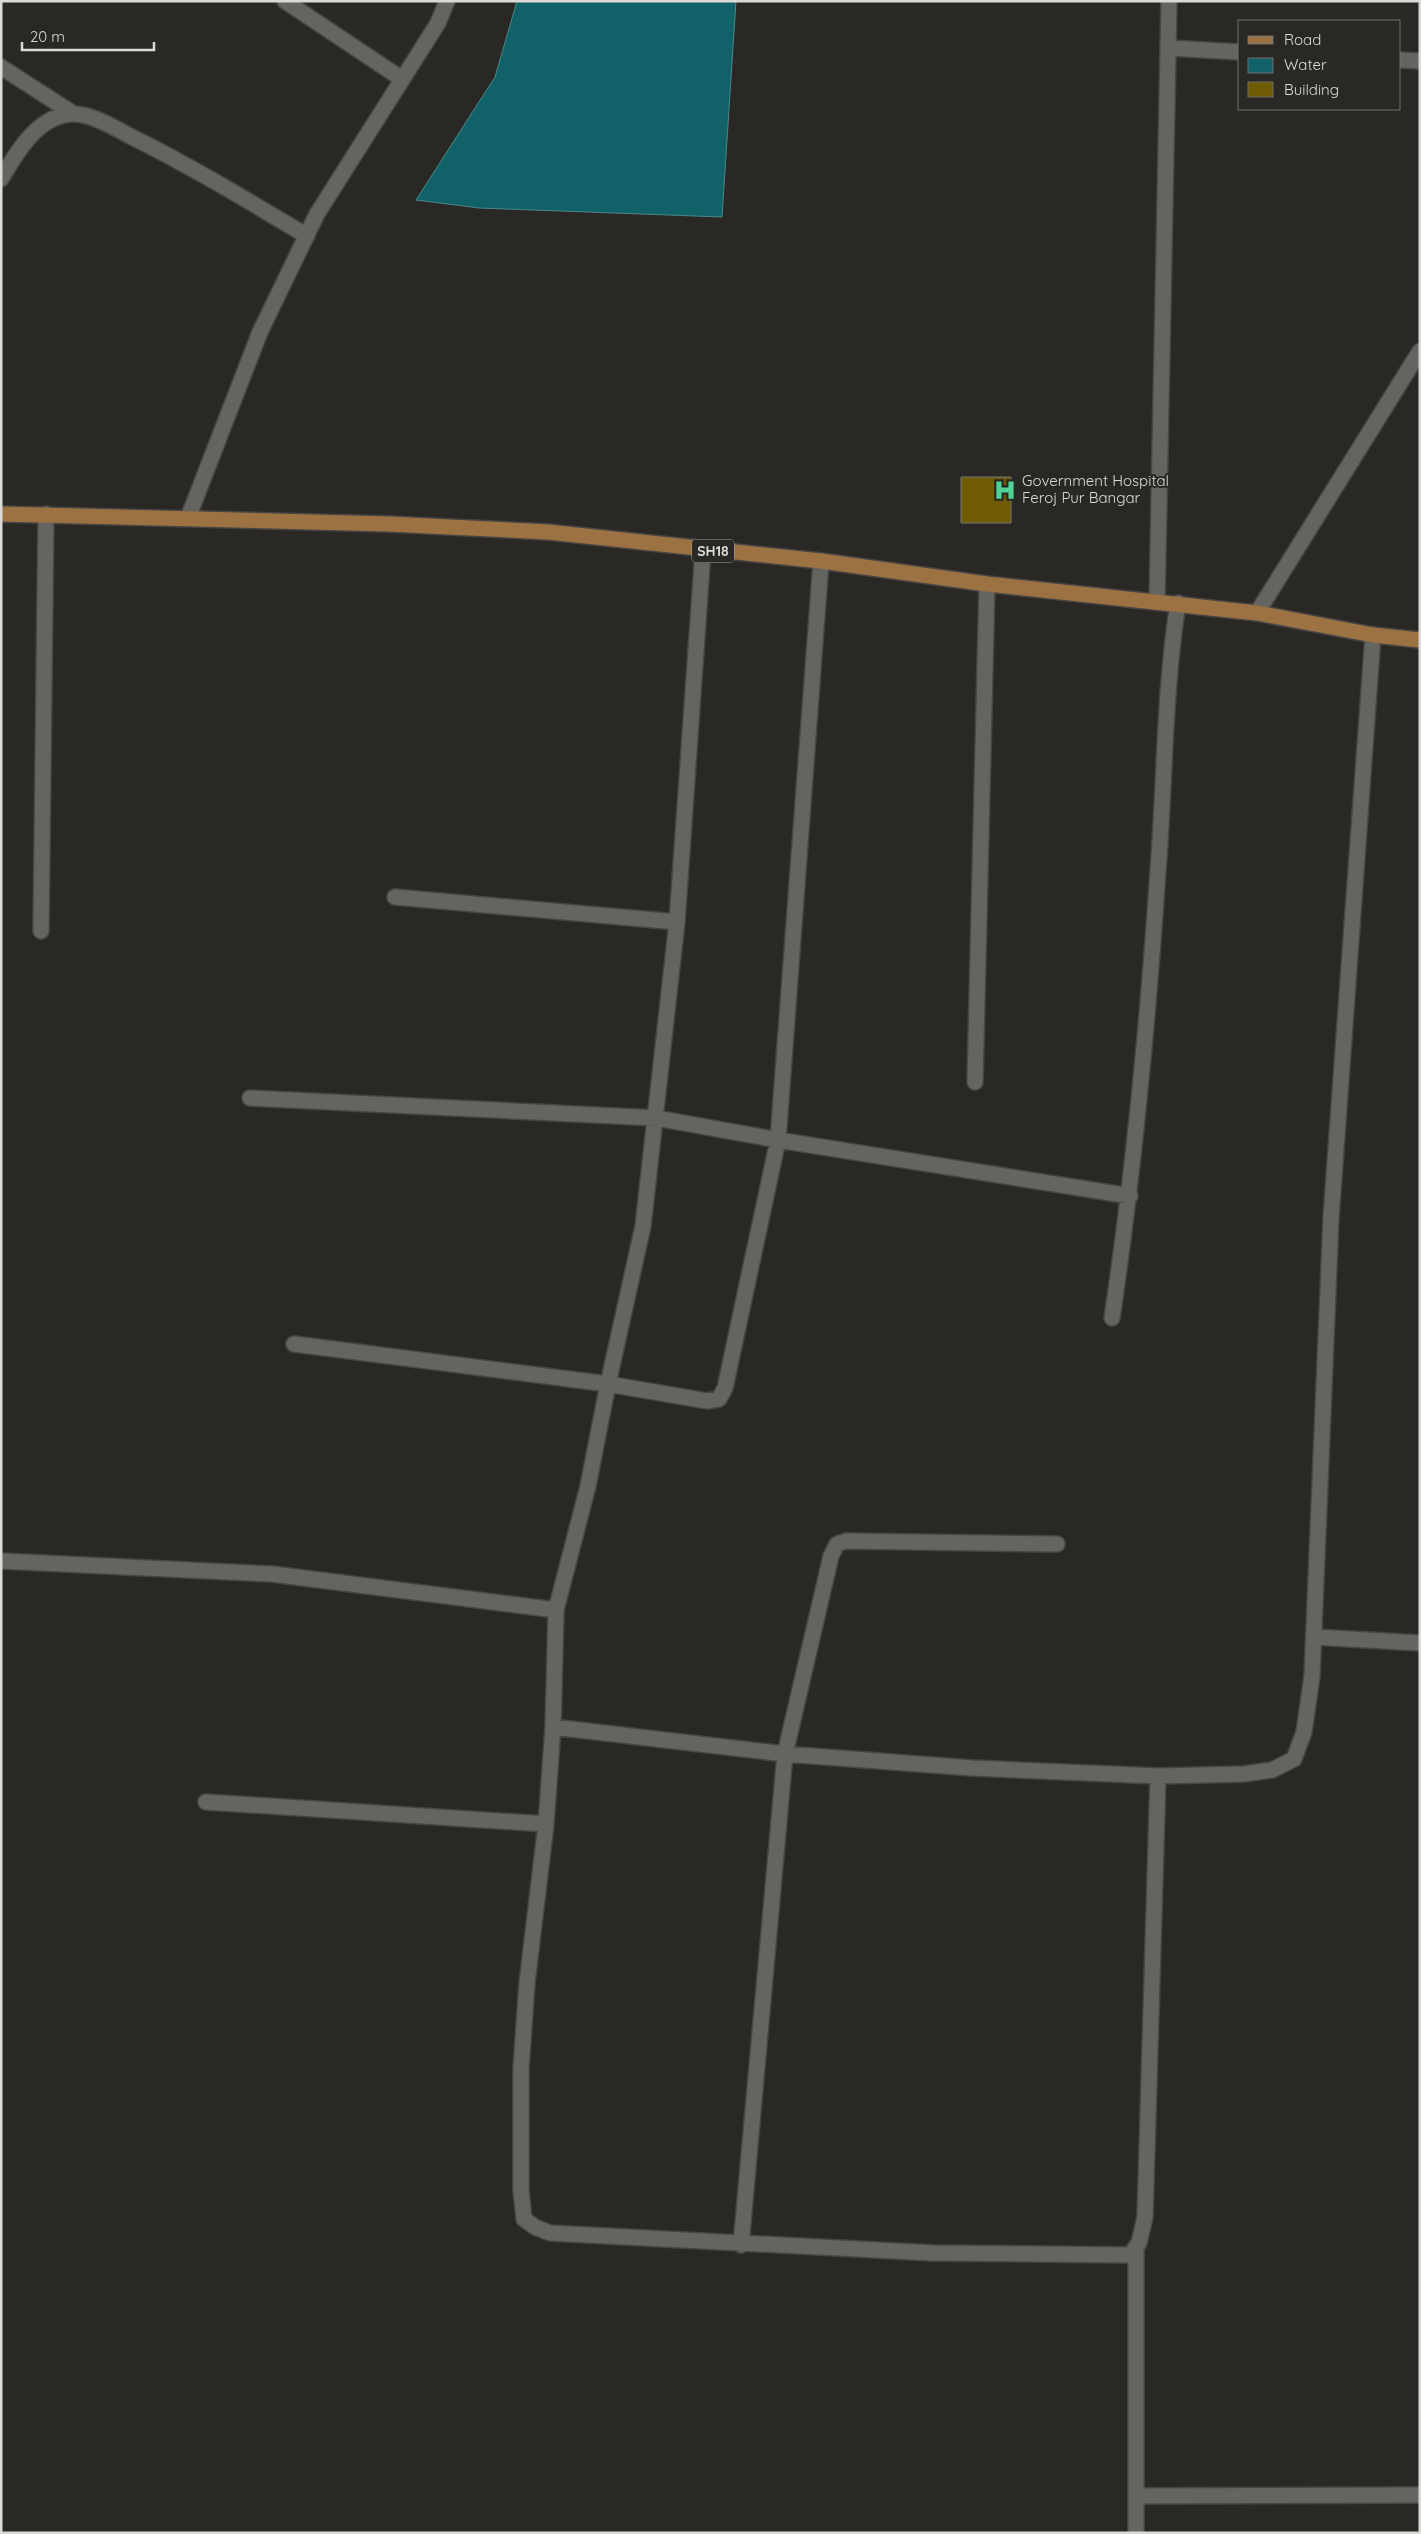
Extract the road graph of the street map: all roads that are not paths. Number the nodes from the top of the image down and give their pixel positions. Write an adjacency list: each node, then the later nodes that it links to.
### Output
1 (285, 1): 9 (street)
2 (447, 1): 9 (street)
3 (1169, 1): 4 (street)
4 (1169, 48): 5 (street); 21 (street)
5 (1238, 52)
6 (1401, 60): 7 (street)
7 (1420, 61)
8 (1, 67): 10 (street)
9 (402, 79): 12 (street)
10 (74, 114): 11 (street); 12 (street)
11 (1, 179)
12 (307, 236): 17 (street)
13 (1420, 351): 14 (street)
14 (1415, 369): 23 (street)
15 (1, 514): 16 (main road, SH18)
16 (46, 514): 17 (main road, SH18); 28 (street)
17 (188, 518): 18 (main road, SH18)
18 (703, 550): 19 (main road, SH18); 27 (street)
19 (821, 562): 20 (main road, SH18); 32 (street)
20 (986, 584): 21 (main road, SH18); 29 (street)
21 (1156, 602): 22 (main road, SH18)
22 (1178, 604): 23 (main road, SH18); 33 (street)
23 (1257, 613): 24 (main road, SH18)
24 (1373, 635): 25 (main road, SH18); 40 (street)
25 (1420, 640)
26 (395, 897): 27 (street)
27 (677, 922): 31 (street)
28 (41, 931)
29 (976, 1082)
30 (250, 1098): 31 (street)
31 (656, 1118): 32 (street); 36 (street)
32 (778, 1140): 33 (street); 36 (street)
33 (1130, 1196): 34 (street)
34 (1112, 1318)
35 (294, 1344): 36 (street)
36 (608, 1384): 39 (street)
37 (1057, 1544): 43 (street)
38 (1, 1561): 39 (street)
39 (556, 1610): 42 (street)
40 (1314, 1637): 41 (street); 44 (street)
41 (1420, 1643)
42 (553, 1727): 43 (street); 46 (street)
43 (785, 1754): 44 (street); 47 (street)
44 (1158, 1776): 48 (street)
45 (206, 1802): 46 (street)
46 (546, 1824): 47 (street)
47 (741, 2244): 48 (street)
48 (1136, 2249): 50 (street)
49 (1420, 2495): 50 (street)
50 (1136, 2496): 51 (street)
51 (1136, 2533)

